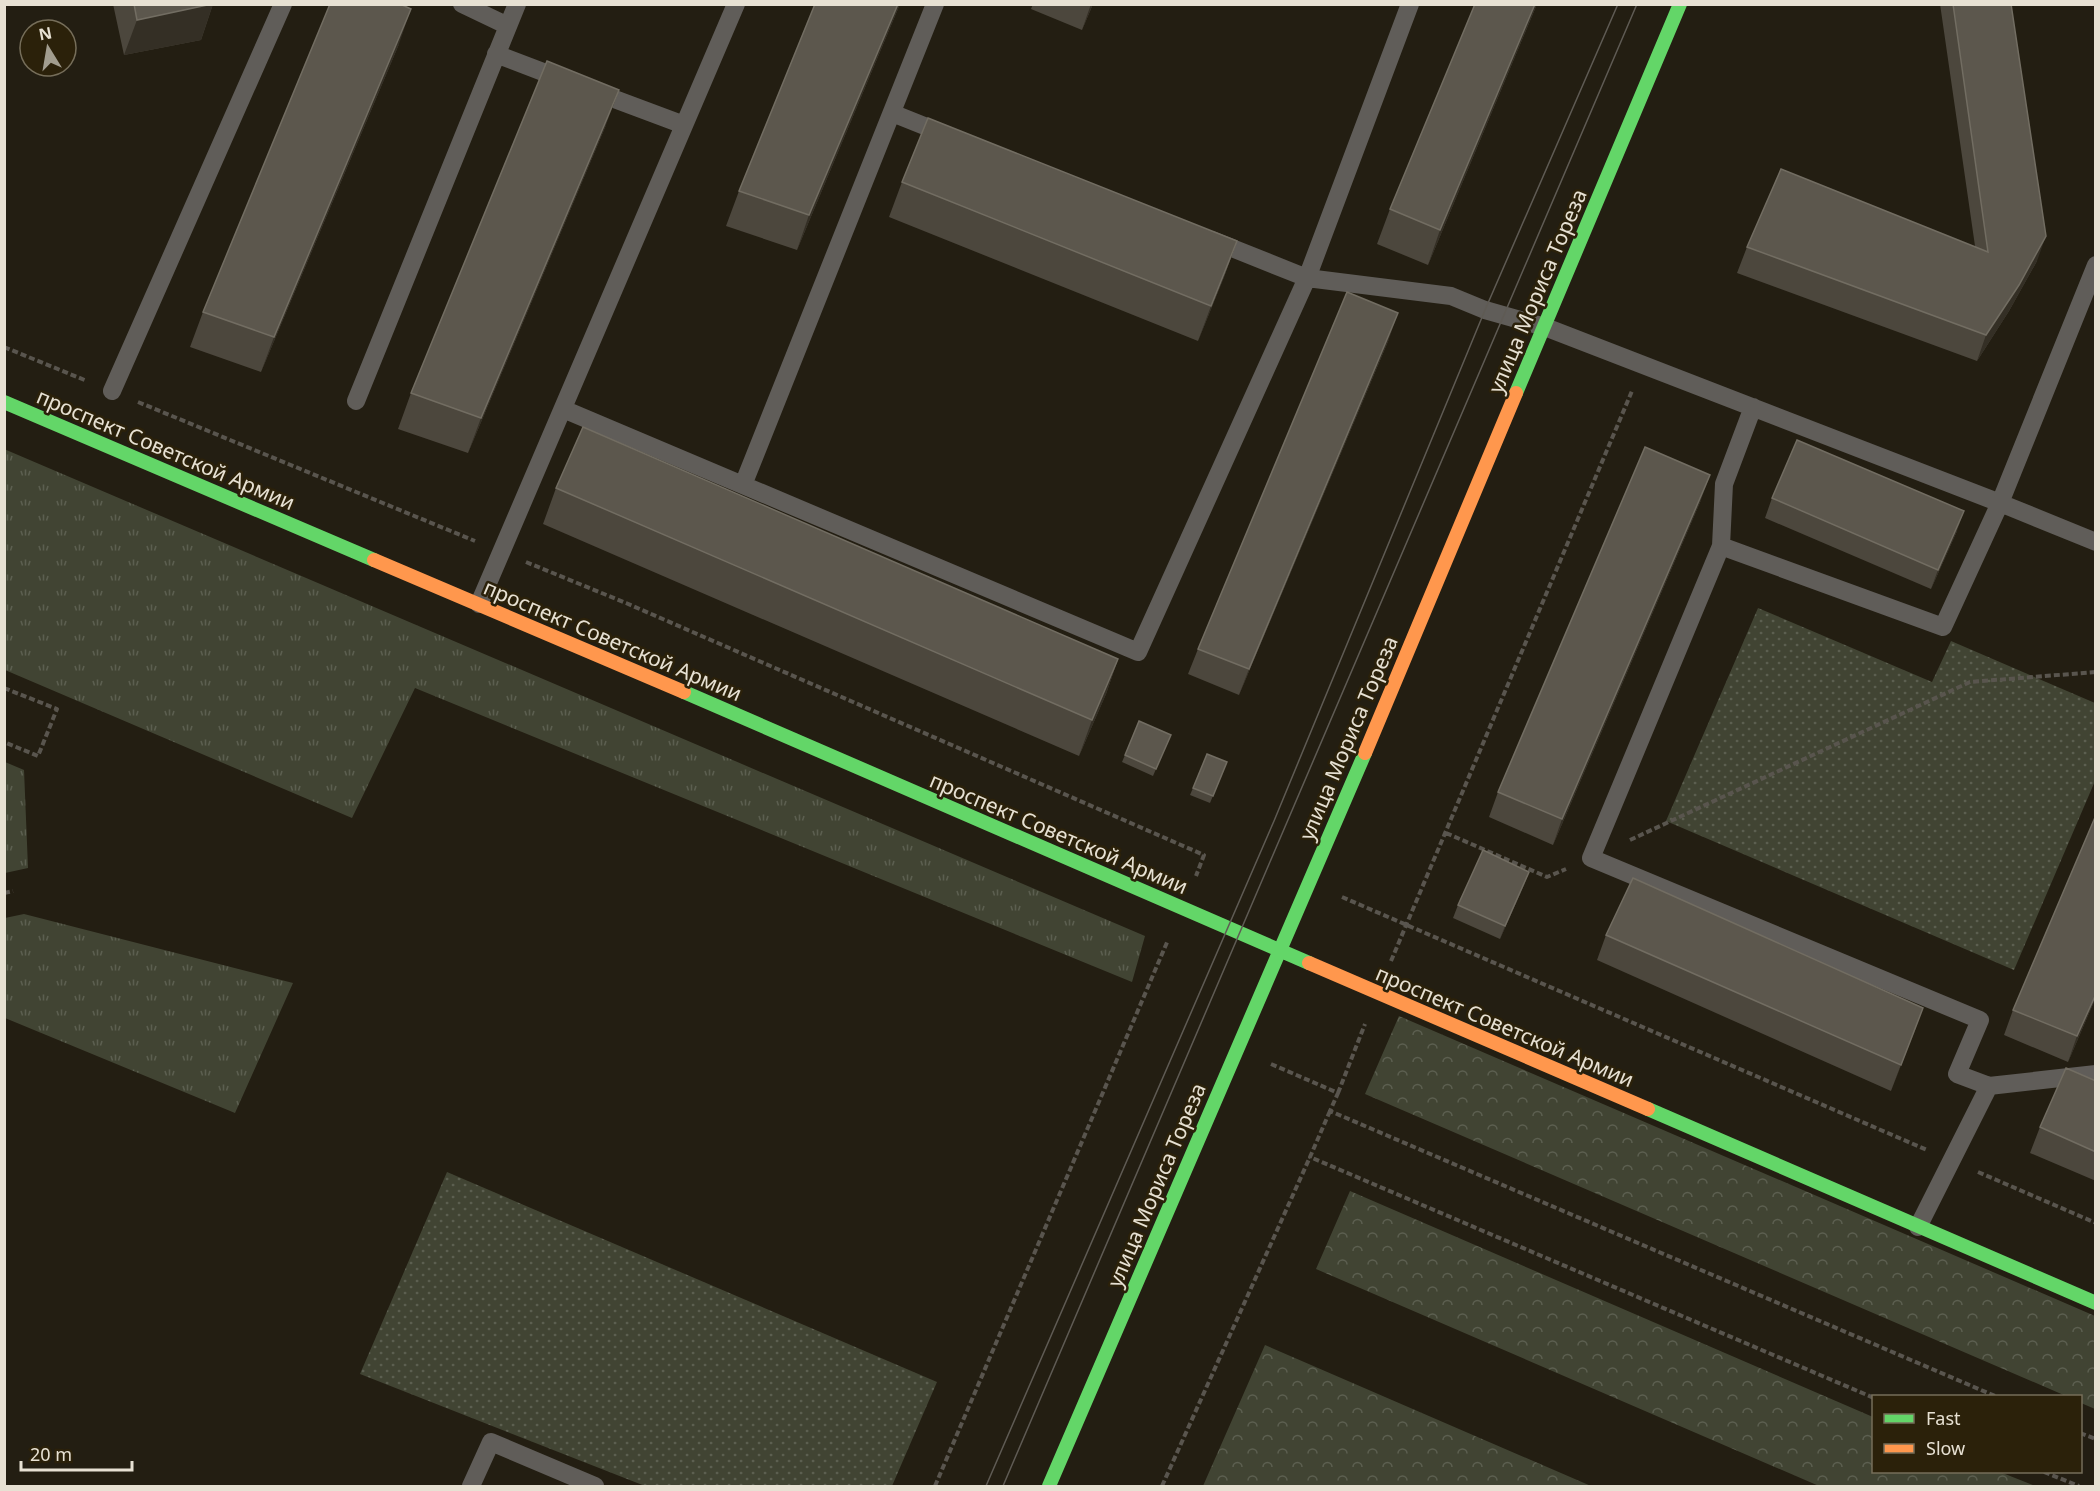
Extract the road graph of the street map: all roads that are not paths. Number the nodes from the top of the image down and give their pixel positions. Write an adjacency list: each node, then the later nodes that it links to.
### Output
1 (283, 4): 17 (lane)
2 (462, 4): 8 (lane)
3 (517, 4): 8 (lane)
4 (736, 4): 11 (lane)
5 (935, 4): 10 (lane)
6 (1410, 4): 15 (lane)
7 (1680, 4): 16 (street, улица Мориса Тореза)
8 (508, 26): 9 (lane)
9 (496, 54): 11 (lane); 18 (lane)
10 (892, 113): 12 (lane); 22 (lane)
11 (684, 125): 21 (lane)
12 (968, 143)
13 (1197, 234): 15 (lane)
14 (2096, 265): 23 (lane)
15 (1307, 278): 16 (lane); 22 (lane)
16 (1545, 327): 20 (lane); 27 (street, улица Мориса Тореза)
17 (112, 391)
18 (356, 401)
19 (4, 402): 26 (street, проспект Советской Армии)
20 (1753, 407): 23 (lane); 25 (lane)
21 (563, 409): 22 (lane); 26 (lane)
22 (743, 486)
23 (2000, 503): 24 (lane); 25 (lane)
24 (2096, 542)
25 (1721, 546): 29 (lane)
26 (479, 604): 27 (street, проспект Советской Армии)
27 (1280, 952): 30 (street, проспект Советской Армии); 34 (street, улица Мориса Тореза)
28 (2096, 1074): 29 (lane)
29 (1989, 1086): 30 (lane)
30 (1918, 1227): 31 (street, проспект Советской Армии)
31 (2096, 1303)
32 (471, 1486): 33 (lane)
33 (595, 1486)
34 (1049, 1486)

